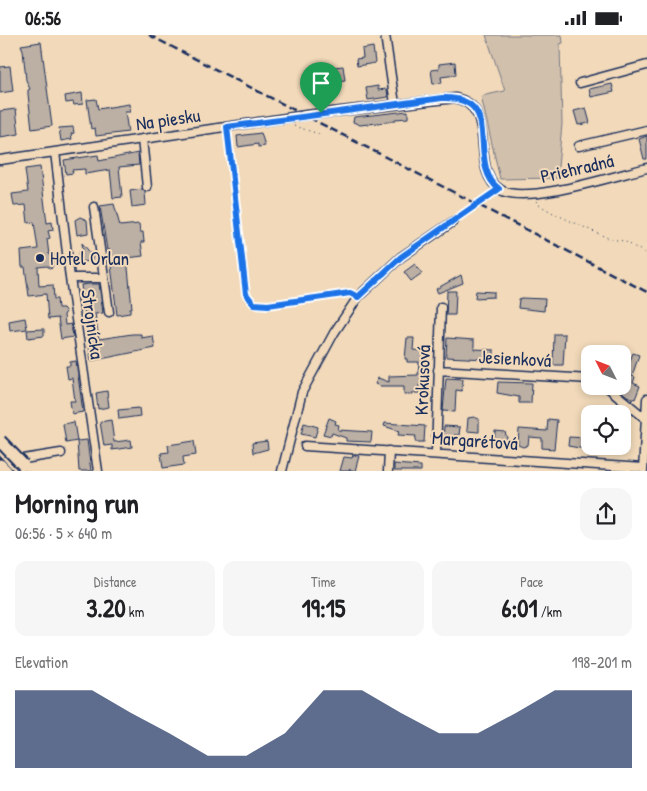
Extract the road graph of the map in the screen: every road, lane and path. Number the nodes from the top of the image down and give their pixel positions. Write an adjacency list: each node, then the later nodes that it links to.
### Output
1 (385, 35): 4 (street)
2 (647, 65): 3 (street)
3 (580, 83)
4 (395, 104): 5 (street, Na piesku); 15 (street, Na piesku)
5 (277, 120): 6 (street, Na piesku); 8 (path)
6 (227, 127): 9 (street, Na piesku); 22 (path)
7 (647, 130): 10 (street)
8 (322, 135)
9 (142, 139): 11 (street, Na piesku); 14 (street)
10 (579, 146)
11 (55, 152): 12 (street, Na piesku); 20 (street, Strojnícka)
12 (0, 160)
13 (647, 168): 16 (street, Priehradná)
14 (148, 187)
15 (499, 189): 16 (street, Priehradná); 18 (path)
16 (531, 194): 19 (path)
17 (94, 207): 21 (street)
18 (454, 221): 22 (street)
19 (647, 254)
20 (70, 278): 21 (street); 40 (street, Strojnícka)
21 (104, 278): 24 (street)
22 (358, 297): 41 (street)
23 (441, 307): 25 (street, Krokusová)
24 (109, 312)
25 (438, 369): 26 (street, Jesienková); 35 (street, Krokusová)
26 (581, 378)
27 (617, 395): 29 (street)
28 (647, 399): 29 (street)
29 (646, 419): 37 (street)
30 (0, 441): 39 (highway, bridge)
31 (304, 446): 33 (street, Margarétová)
32 (0, 449): 36 (street)
33 (389, 451): 35 (street, Margarétová); 42 (street)
34 (60, 453): 36 (street)
35 (436, 453): 37 (street, Margarétová)
36 (6, 466): 38 (street)
37 (643, 470)
38 (20, 471)
39 (28, 471)
40 (98, 471)
41 (282, 471)
42 (388, 471)

